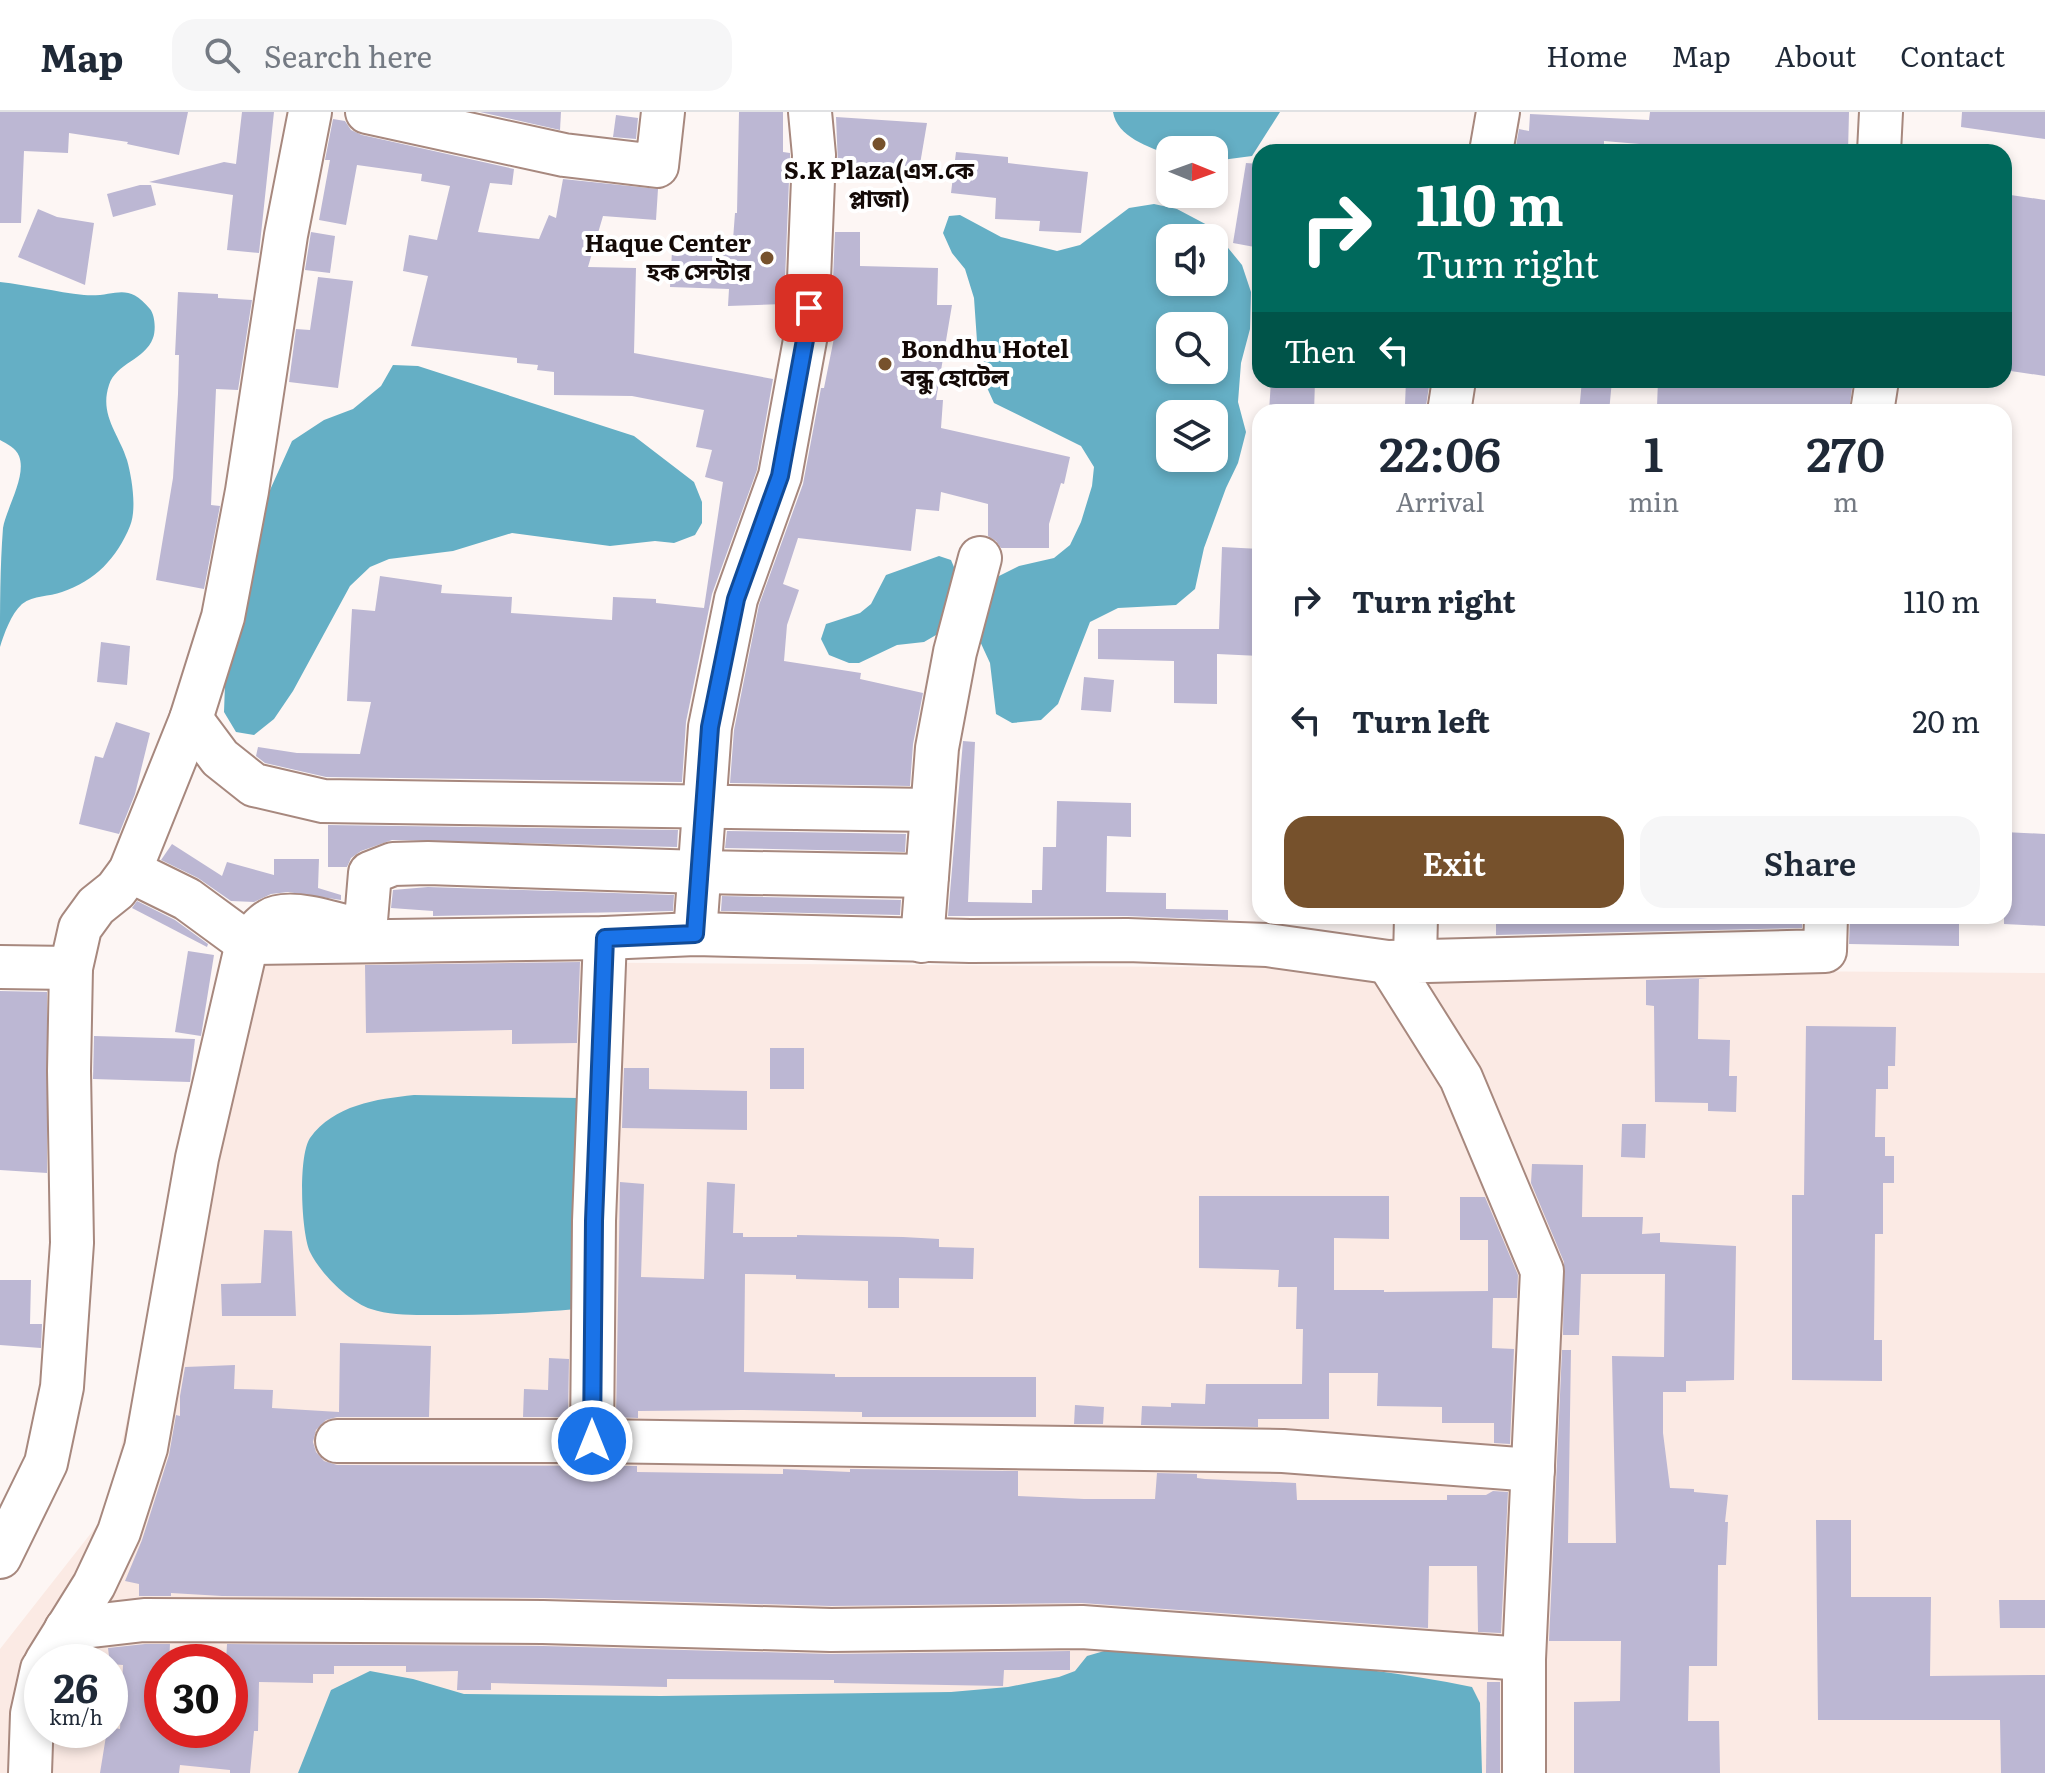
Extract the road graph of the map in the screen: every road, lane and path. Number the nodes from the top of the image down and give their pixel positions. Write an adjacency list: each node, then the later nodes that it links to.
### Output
1 (310, 112): 10 (street)
2 (367, 112): 3 (street)
3 (663, 112)
4 (810, 112): 11 (street)
5 (1498, 112): 7 (street)
6 (1881, 112): 8 (street)
7 (1492, 144)
8 (1879, 144)
9 (980, 558): 12 (street)
10 (191, 719): 11 (street); 13 (street)
11 (705, 808): 12 (street); 14 (street)
12 (931, 810): 15 (street)
13 (130, 871): 21 (street); 24 (street)
14 (700, 872): 15 (street); 18 (street); 21 (street)
15 (927, 876): 20 (street)
16 (1414, 924): 22 (street)
17 (1826, 924): 22 (street)
18 (695, 934): 19 (street); 20 (street)
19 (605, 938): 21 (street); 26 (street)
20 (922, 941): 22 (street)
21 (247, 943): 29 (street)
22 (1402, 961): 27 (street)
23 (0, 967): 24 (street)
24 (71, 968): 28 (street)
25 (337, 1441): 26 (street)
26 (592, 1441): 27 (street)
27 (1533, 1470): 31 (street)
28 (0, 1557)
29 (57, 1644)
30 (63, 1644): 31 (street)
31 (1524, 1659): 34 (street)
32 (31, 1748): 33 (street)
33 (30, 1773)
34 (1524, 1773)

